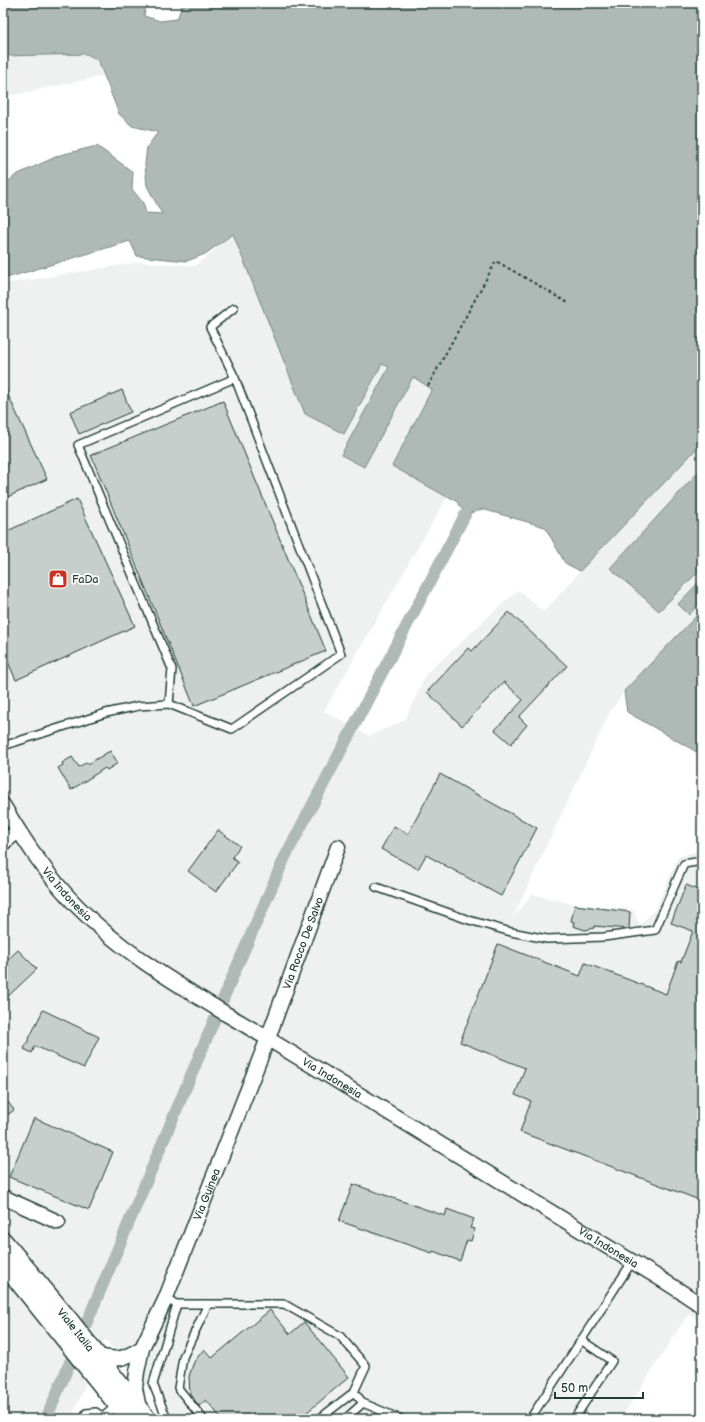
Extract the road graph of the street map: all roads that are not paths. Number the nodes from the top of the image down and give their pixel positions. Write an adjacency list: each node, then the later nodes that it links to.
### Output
1 (234, 308): 2 (lane)
2 (235, 378): 3 (lane); 3 (lane)
3 (169, 704): 4 (lane)
4 (3, 746)
5 (3, 805): 6 (street, Via Indonesia)
6 (18, 831): 7 (street); 11 (street, Via Indonesia)
7 (3, 843)
8 (338, 847): 11 (street, Via Rocco De Salvo)
9 (702, 861): 10 (lane)
10 (376, 887)
11 (268, 1038): 15 (street, Via Indonesia); 17 (street, Via Guinea)
12 (3, 1197): 13 (street)
13 (58, 1222)
14 (3, 1242): 20 (main road, Viale Italia)
15 (632, 1262): 19 (street, Via Indonesia); 21 (lane)
16 (3, 1263): 20 (main road, Viale Italia)
17 (171, 1302): 18 (lane); 22 (street, Via Guinea); 29 (lane)
18 (208, 1304): 24 (lane); 30 (lane)
19 (702, 1306)
20 (64, 1327): 23 (main road, Viale Italia)
21 (581, 1340): 34 (lane); 35 (lane)
22 (142, 1348): 23 (street); 27 (street, Via Guinea)
23 (91, 1356): 26 (main road, Viale Italia); 27 (main road, Viale Italia)
24 (354, 1392): 25 (lane); 31 (lane)
25 (363, 1403): 32 (lane); 33 (lane)
26 (118, 1404): 27 (main road, Viale Italia); 28 (lane)
27 (138, 1416)
28 (84, 1419)
29 (167, 1419)
30 (203, 1419)
31 (319, 1419)
32 (345, 1419)
33 (401, 1419)
34 (530, 1419)
35 (574, 1419)

